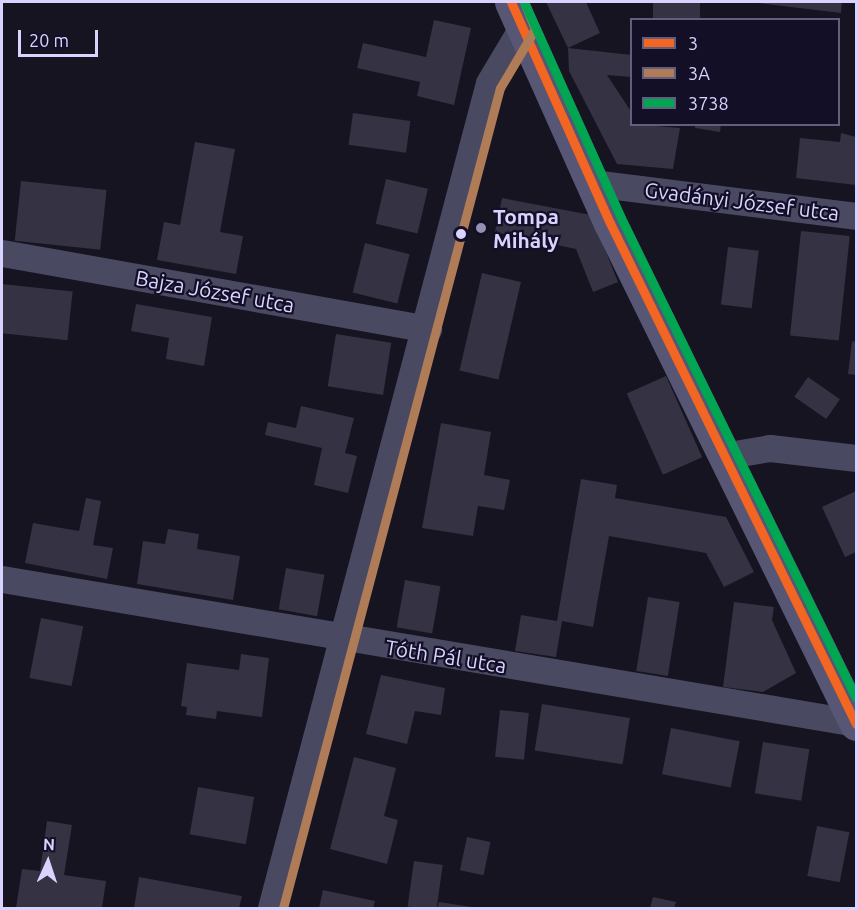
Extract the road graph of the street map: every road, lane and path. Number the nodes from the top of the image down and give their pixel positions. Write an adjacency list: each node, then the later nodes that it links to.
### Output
1 (517, 14): 2 (main road); 5 (street)
2 (592, 183): 3 (street, Gvadányi József utca); 6 (main road)
3 (856, 216)
4 (2, 253): 5 (street, Bajza József utca)
5 (428, 329): 9 (street)
6 (723, 456): 7 (street); 10 (main road)
7 (856, 458)
8 (2, 579): 9 (street, Tóth Pál utca)
9 (343, 640): 10 (street, Tóth Pál utca); 11 (street)
10 (856, 723)
11 (271, 909)

